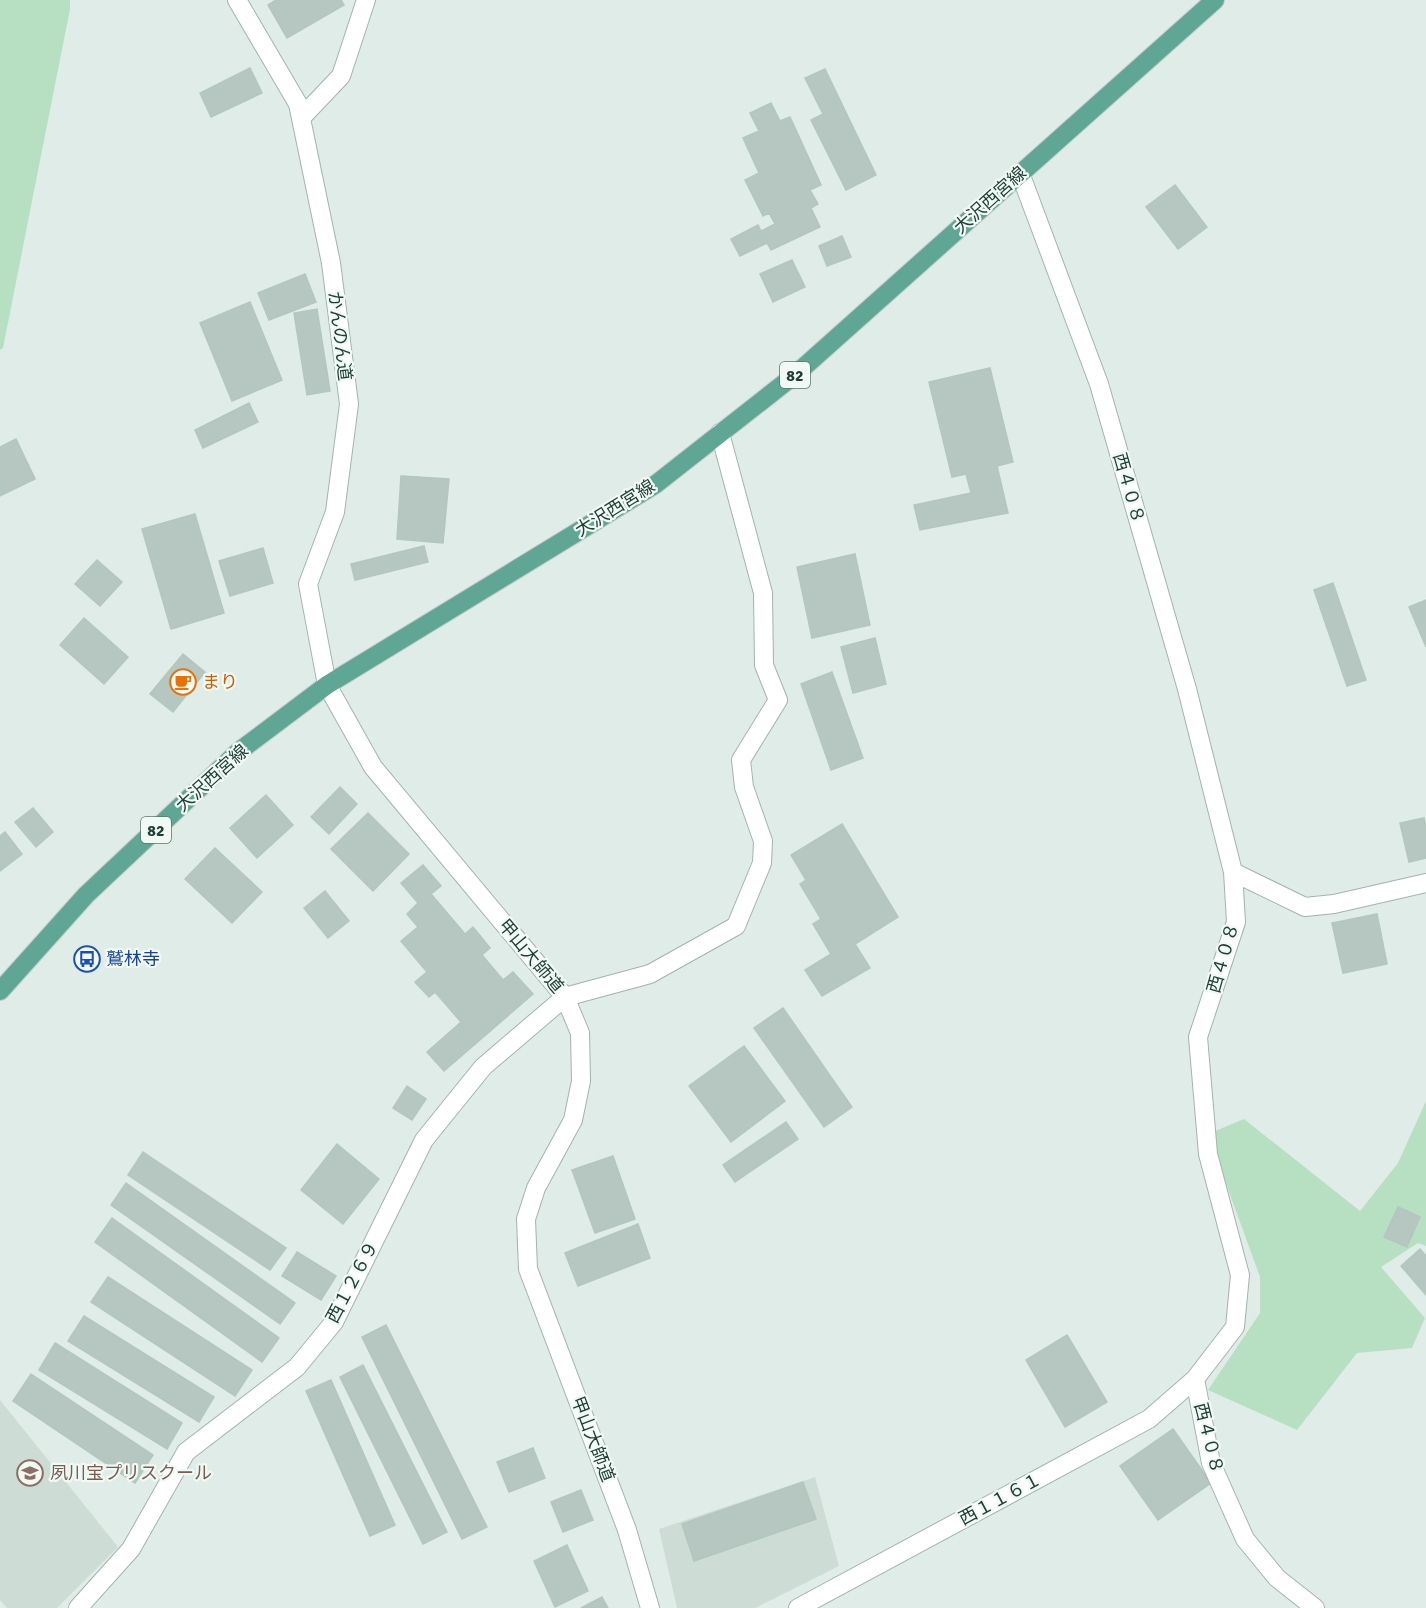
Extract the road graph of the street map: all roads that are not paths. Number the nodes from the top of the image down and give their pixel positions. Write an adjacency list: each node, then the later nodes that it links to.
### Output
1 (237, 0): 4 (street, かんのん道)
2 (366, 0): 4 (street)
3 (1215, 0): 5 (main road, 大沢西宮線 / 82)
4 (301, 118): 7 (street, かんのん道)
5 (1020, 173): 6 (main road, 大沢西宮線 / 82); 8 (street, 西４０８)
6 (720, 434): 7 (main road, 大沢西宮線 / 82); 11 (street)
7 (327, 685): 10 (main road, 大沢西宮線 / 82); 11 (street, 甲山大師道)
8 (1233, 872): 9 (street); 12 (street, 西４０８)
9 (1426, 883)
10 (0, 991)
11 (565, 997): 13 (street, 西１２６９); 14 (street, 甲山大師道)
12 (1195, 1379): 15 (street, 西１１６１); 16 (street, 西４０８)
13 (78, 1608)
14 (650, 1608)
15 (798, 1608)
16 (1316, 1608)

